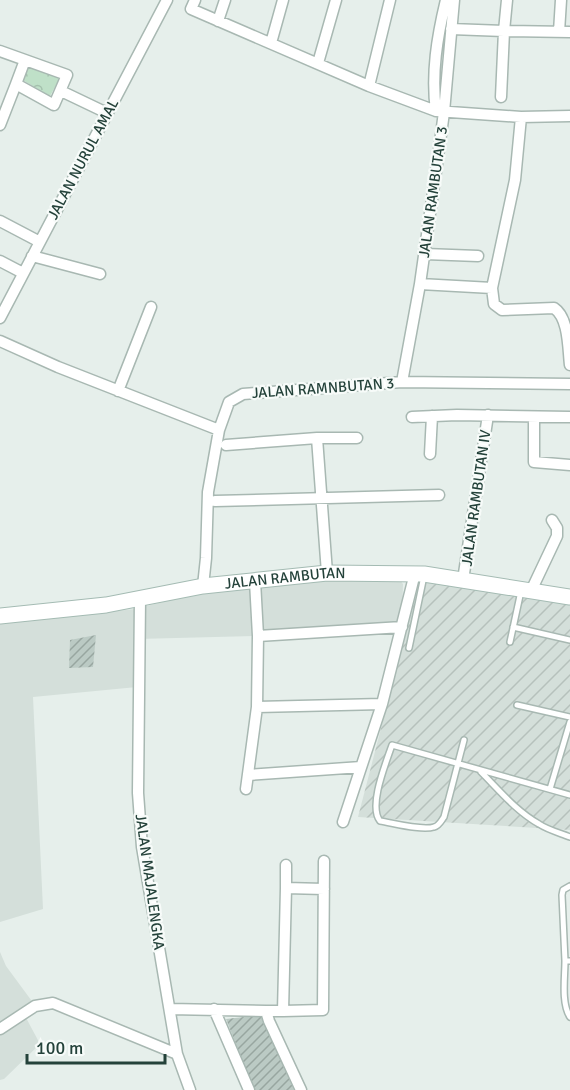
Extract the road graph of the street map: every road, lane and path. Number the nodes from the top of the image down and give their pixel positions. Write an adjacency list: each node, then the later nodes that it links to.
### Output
1 (167, 0): 24 (street, JALAN NURUL AMAL)
2 (195, 0): 11 (street)
3 (225, 0): 11 (street)
4 (283, 0): 15 (street)
5 (336, 0): 18 (street)
6 (390, 0): 20 (street)
7 (446, 0): 23 (street)
8 (453, 0): 12 (street, JALAN RAMBUTAN 3)
9 (507, 0): 13 (street)
10 (561, 0): 14 (street)
11 (218, 21): 15 (street)
12 (451, 29): 13 (street); 23 (street, JALAN RAMBUTAN 3)
13 (504, 31): 14 (street); 22 (street)
14 (564, 32)
15 (271, 43): 18 (street)
16 (0, 51): 17 (street)
17 (25, 60): 19 (street); 21 (street)
18 (318, 63): 20 (street)
19 (16, 84): 21 (street); 27 (street)
20 (369, 86): 23 (street)
21 (61, 91): 24 (street)
22 (501, 97)
23 (440, 111): 26 (street); 30 (street, JALAN RAMBUTAN 3)
24 (107, 112): 29 (street, JALAN NURUL AMAL)
25 (570, 116): 26 (street)
26 (521, 117): 37 (street)
27 (0, 125)
28 (0, 221): 29 (street)
29 (40, 242): 31 (street, JALAN NURUL AMAL)
30 (425, 254): 32 (street); 36 (street, JALAN RAMBUTAN 3)
31 (32, 256): 34 (street, JALAN NURUL AMAL); 35 (street)
32 (478, 256)
33 (0, 261): 34 (street)
34 (23, 273): 39 (street, JALAN NURUL AMAL)
35 (100, 274)
36 (420, 284): 37 (street); 42 (street, JALAN RAMBUTAN 3)
37 (492, 288): 41 (street)
38 (151, 308): 44 (street)
39 (0, 318)
40 (0, 341): 44 (street)
41 (570, 365)
42 (402, 382): 43 (street, JALAN RAMNBUTAN 3); 50 (street, JALAN RAMNBUTAN 3)
43 (570, 384)
44 (118, 391): 50 (street)
45 (432, 416): 46 (street); 47 (street); 54 (street)
46 (488, 416): 48 (street); 62 (street, JALAN RAMBUTAN IV)
47 (412, 417)
48 (534, 417): 49 (street); 55 (street)
49 (570, 417)
50 (219, 430): 64 (street, JALAN RAMNBUTAN 3)
51 (317, 438): 52 (street); 53 (street); 57 (street)
52 (357, 438)
53 (226, 445)
54 (430, 454)
55 (570, 465)
56 (439, 495): 57 (street)
57 (322, 497): 58 (street); 60 (street)
58 (216, 501)
59 (552, 520): 65 (street)
60 (327, 573): 61 (main road, JALAN RAMBUTAN); 63 (main road, JALAN RAMBUTAN)
61 (420, 574): 62 (main road, JALAN RAMBUTAN); 69 (street); 74 (lane)
62 (463, 580): 65 (main road, JALAN RAMBUTAN)
63 (255, 581): 64 (main road, JALAN RAMBUTAN); 71 (street)
64 (203, 586): 67 (main road, JALAN RAMBUTAN)
65 (526, 590): 66 (main road, JALAN RAMBUTAN); 70 (lane)
66 (570, 597)
67 (140, 599): 68 (main road, JALAN RAMBUTAN); 96 (street, JALAN MAJALENGKA)
68 (0, 616)
69 (402, 627): 71 (street); 75 (street)
70 (513, 627): 72 (lane); 73 (lane)
71 (258, 636): 77 (street)
72 (570, 640)
73 (510, 642)
74 (409, 648)
75 (382, 704): 77 (street); 82 (street)
76 (517, 705): 78 (lane)
77 (257, 707): 84 (street)
78 (570, 717)
79 (570, 722): 86 (lane)
80 (464, 740): 81 (lane)
81 (458, 764): 81 (lane); 83 (lane)
82 (361, 767): 84 (street); 88 (street)
83 (480, 770): 86 (lane); 89 (lane)
84 (248, 775): 85 (street)
85 (246, 789)
86 (550, 789): 87 (lane)
87 (570, 795)
88 (343, 822)
89 (570, 837)
90 (324, 861): 94 (street)
91 (286, 864): 93 (street)
92 (570, 886): 95 (lane)
93 (286, 888): 94 (street); 99 (street)
94 (324, 889): 99 (street)
95 (568, 961): 100 (lane)
96 (170, 1009): 97 (street); 102 (street, JALAN MAJALENGKA)
97 (214, 1010): 98 (street); 104 (street)
98 (266, 1011): 99 (street); 105 (street)
99 (283, 1011)
100 (570, 1017)
101 (0, 1029): 102 (street)
102 (177, 1054): 103 (street, JALAN MAJALENGKA)
103 (190, 1090)
104 (249, 1090)
105 (301, 1090)

